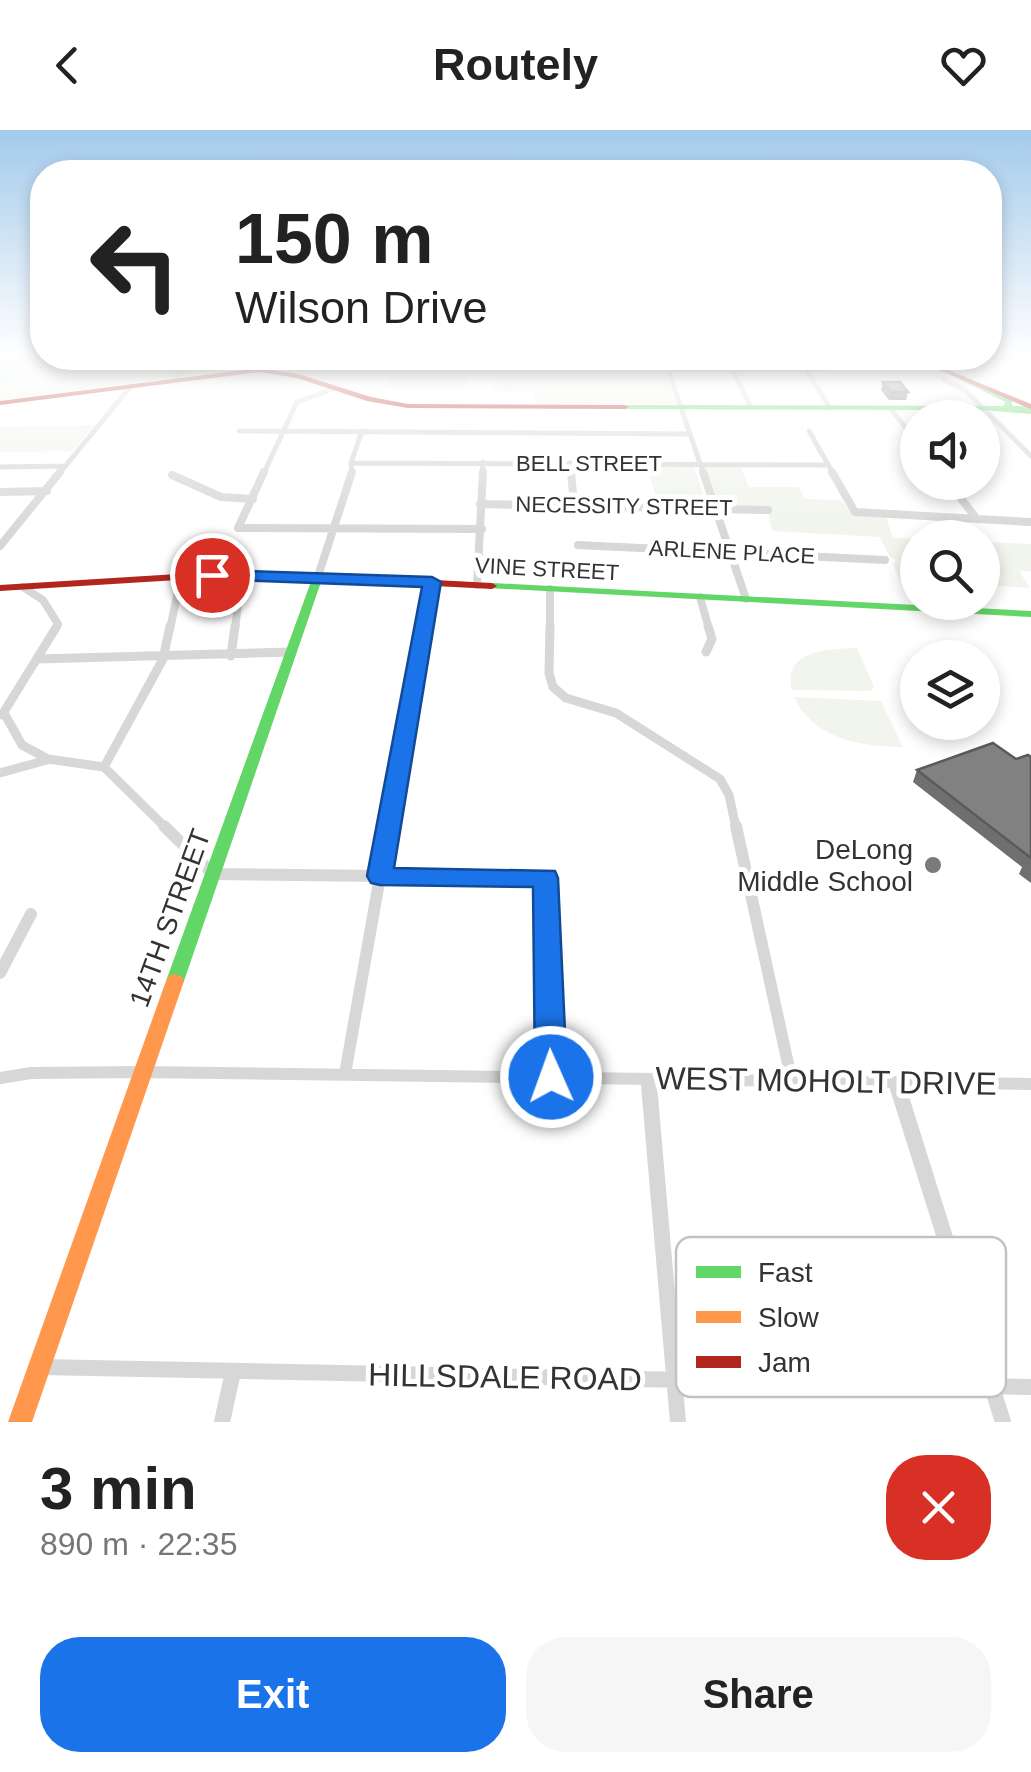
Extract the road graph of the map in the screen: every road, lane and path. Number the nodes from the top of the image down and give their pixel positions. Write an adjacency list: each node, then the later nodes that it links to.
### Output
1 (106, 415): 16 (street)
2 (291, 415): 6 (street)
3 (683, 415): 9 (street)
4 (1000, 424): 10 (street)
5 (239, 431): 6 (street)
6 (282, 431): 7 (street); 21 (street)
7 (362, 431): 9 (street); 12 (street, 14TH STREET)
8 (809, 431): 15 (street)
9 (690, 434): 14 (street)
10 (1031, 456)
11 (482, 462): 12 (street, BELL STREET); 13 (street, BELL STREET); 23 (street)
12 (351, 463): 30 (street, 14TH STREET)
13 (570, 464): 14 (street, BELL STREET); 24 (street)
14 (698, 464): 15 (street, BELL STREET); 25 (street)
15 (828, 465): 27 (street)
16 (65, 466): 17 (street); 19 (street)
17 (0, 467)
18 (172, 475): 21 (street)
19 (47, 491): 20 (street); 31 (street)
20 (0, 492)
21 (253, 499): 30 (street)
22 (962, 500): 27 (street)
23 (480, 504): 24 (street, NECESSITY STREET); 29 (street)
24 (574, 504): 25 (street, NECESSITY STREET)
25 (714, 506): 26 (street, NECESSITY STREET); 33 (street)
26 (768, 510)
27 (976, 518): 28 (street)
28 (1031, 522)
29 (482, 529): 30 (street); 39 (street)
30 (334, 531): 36 (street, 14TH STREET)
31 (2, 542)
32 (578, 545): 33 (street, ARLENE PLACE)
33 (728, 552): 34 (street, ARLENE PLACE); 44 (street)
34 (885, 560)
35 (242, 574): 36 (main road, VINE STREET); 37 (main road, VINE STREET); 48 (street)
36 (318, 576): 38 (main road, VINE STREET); 46 (main road, 14TH STREET)
37 (181, 577): 41 (main road, VINE STREET); 49 (street)
38 (432, 582): 39 (main road, VINE STREET); 58 (street)
39 (476, 585): 42 (main road, VINE STREET)
40 (0, 588): 41 (main road, VINE STREET)
41 (23, 588): 50 (street)
42 (550, 589): 43 (main road, VINE STREET); 66 (street)
43 (700, 597): 44 (main road, VINE STREET); 47 (street)
44 (746, 600): 45 (main road, VINE STREET)
45 (1031, 614)
46 (290, 652): 48 (street); 57 (main road, 14TH STREET)
47 (706, 652)
48 (231, 656): 49 (street)
49 (163, 658): 50 (street); 55 (street)
50 (38, 660): 52 (street)
51 (0, 691): 52 (street)
52 (16, 692): 53 (street)
53 (2, 715): 54 (street)
54 (48, 760): 55 (street); 56 (street)
55 (104, 766): 57 (street)
56 (0, 773)
57 (213, 874): 58 (street); 61 (main road, 14TH STREET)
58 (380, 876): 62 (street); 63 (street)
59 (31, 914): 60 (street)
60 (0, 973)
61 (142, 1072): 62 (street, WEST MOHOLT DRIVE); 64 (street, WEST MOHOLT DRIVE); 70 (main road, 14TH STREET)
62 (346, 1074): 63 (street, WEST MOHOLT DRIVE)
63 (551, 1077): 65 (street, WEST MOHOLT DRIVE)
64 (0, 1078)
65 (649, 1078): 66 (street, WEST MOHOLT DRIVE); 72 (street)
66 (792, 1082): 67 (street, WEST MOHOLT DRIVE)
67 (896, 1083): 68 (street, WEST MOHOLT DRIVE); 69 (street)
68 (1031, 1084)
69 (945, 1237)
70 (39, 1367): 71 (street, HILLSDALE ROAD); 76 (main road, 14TH STREET)
71 (233, 1372): 72 (street, HILLSDALE ROAD); 77 (street)
72 (674, 1381): 78 (street)
73 (1006, 1386): 74 (street, HILLSDALE ROAD)
74 (1031, 1387)
75 (995, 1397): 79 (street)
76 (20, 1422)
77 (222, 1422)
78 (678, 1422)
79 (1003, 1422)

